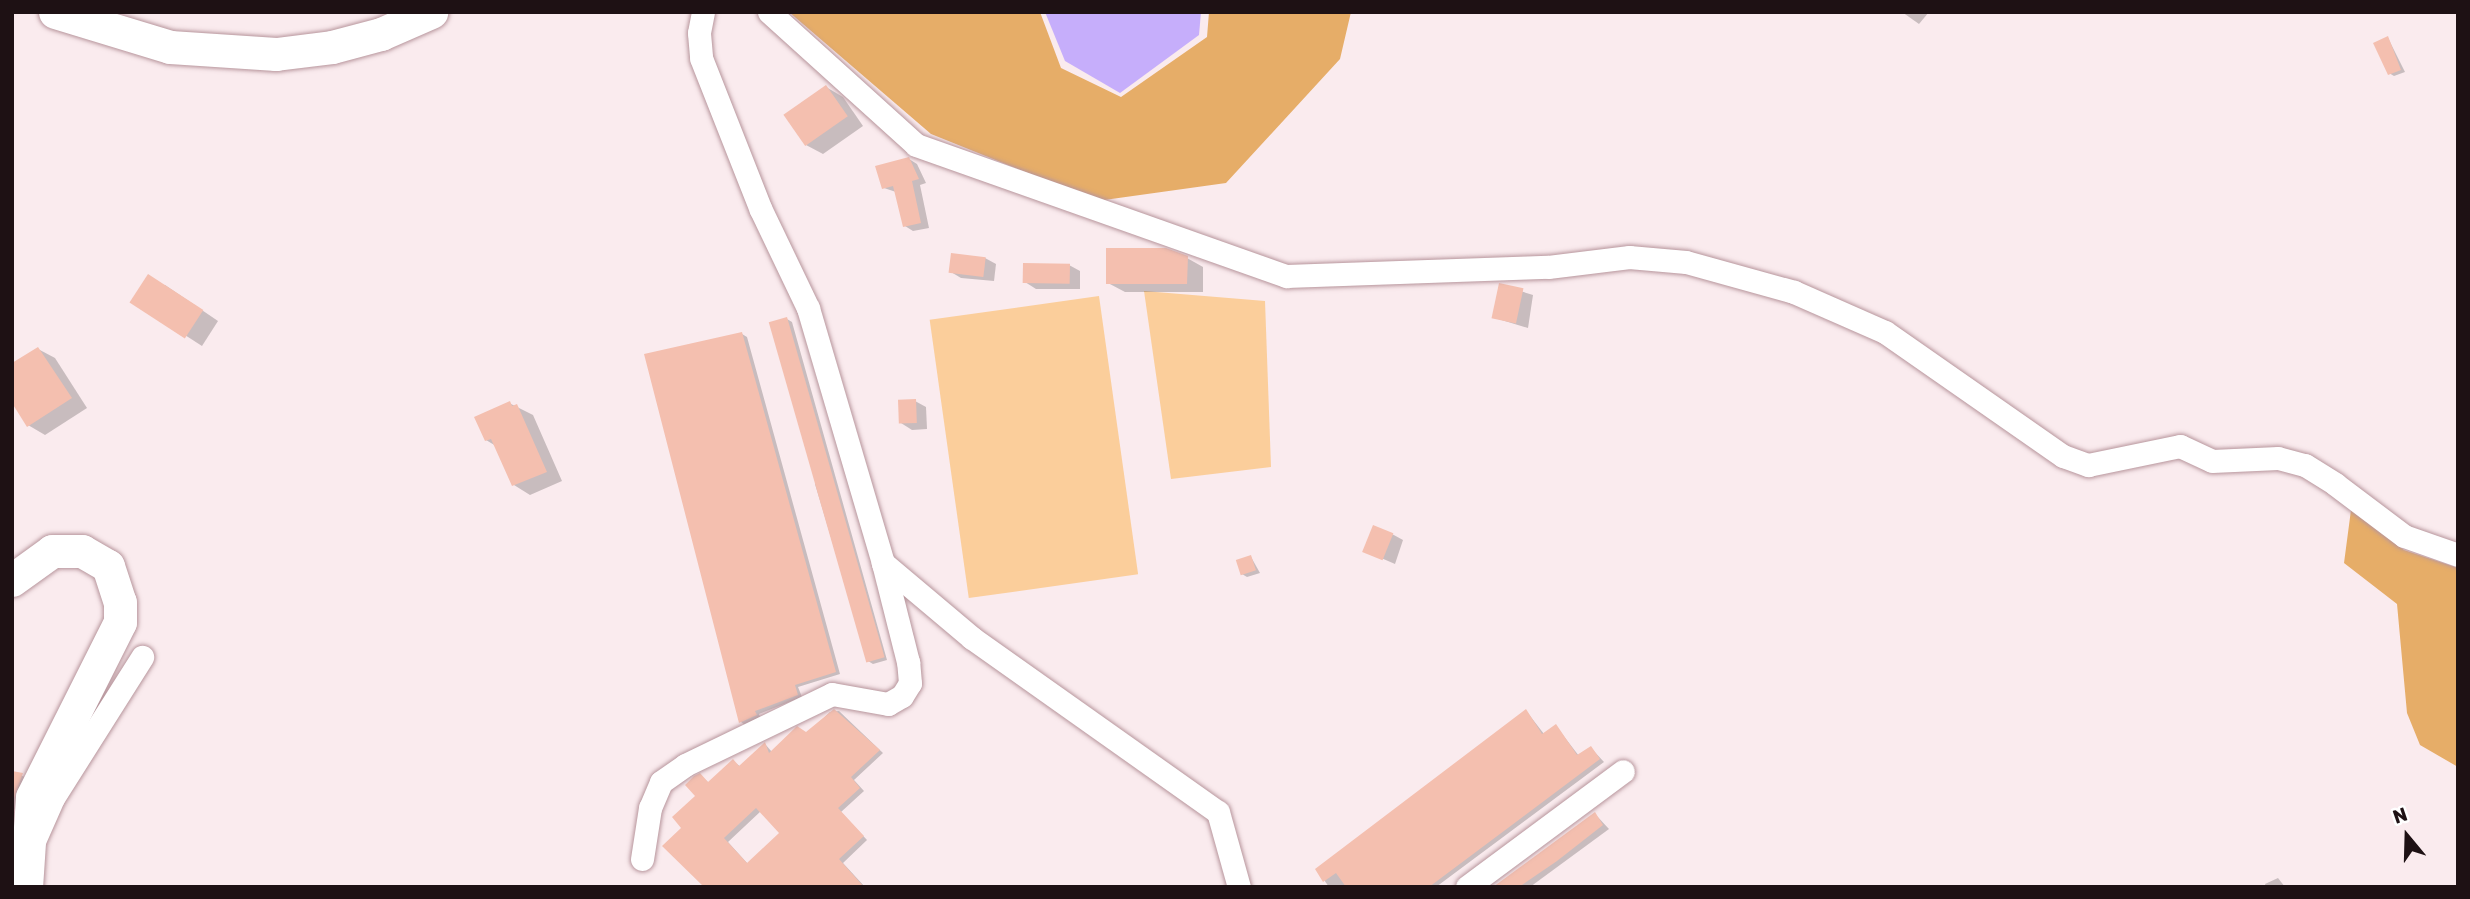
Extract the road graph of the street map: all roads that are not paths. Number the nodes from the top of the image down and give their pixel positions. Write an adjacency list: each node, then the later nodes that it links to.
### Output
1 (55, 12): 5 (street)
2 (431, 12): 5 (street)
3 (703, 12): 7 (street)
4 (769, 12): 6 (street)
5 (112, 22)
6 (2458, 555)
7 (883, 563): 12 (street); 14 (street)
8 (12, 580): 11 (street)
9 (142, 657): 11 (street)
10 (1623, 771): 15 (street)
11 (26, 854): 13 (street)
12 (642, 859)
13 (26, 887)
14 (1239, 887)
15 (1467, 887)

